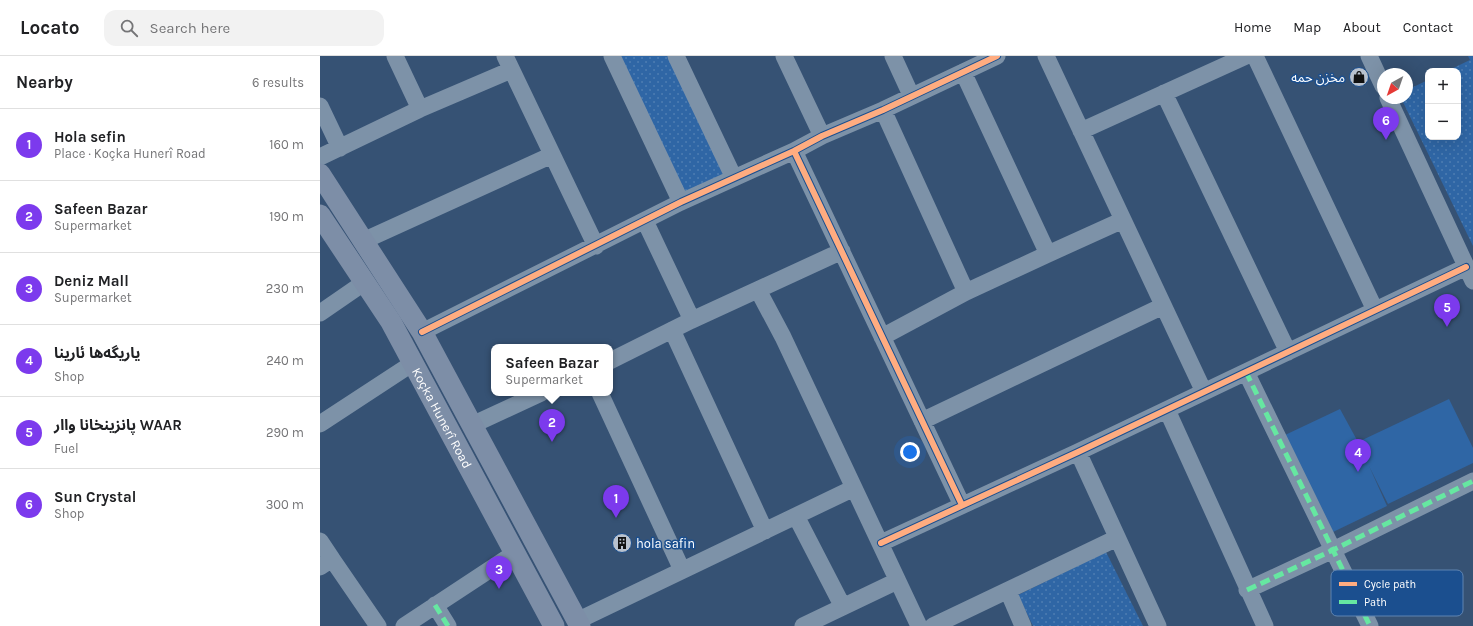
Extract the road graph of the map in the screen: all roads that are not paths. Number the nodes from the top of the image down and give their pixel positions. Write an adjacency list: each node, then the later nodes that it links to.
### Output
1 (395, 56): 18 (street)
2 (612, 56): 28 (street)
3 (676, 56): 27 (street)
4 (784, 56): 21 (street)
5 (893, 56): 15 (street)
6 (997, 56): 12 (street)
7 (1046, 56): 20 (street)
8 (1246, 56): 14 (street)
9 (1255, 56): 41 (street)
10 (1369, 56): 13 (street)
11 (508, 63): 18 (street); 24 (street)
12 (963, 72): 15 (street); 35 (street)
13 (1377, 73)
14 (1164, 93): 20 (street); 47 (street)
15 (911, 95): 19 (street)
16 (1391, 104): 36 (street)
17 (320, 106): 22 (street)
18 (420, 109): 22 (street)
19 (882, 110): 21 (street); 39 (street)
20 (1081, 131): 30 (street)
21 (822, 136): 23 (street)
22 (340, 148): 25 (street)
23 (794, 151): 27 (street); 34 (street)
24 (552, 155): 32 (street); 33 (street)
25 (320, 157)
26 (320, 174): 32 (main road)
27 (734, 178): 28 (street)
28 (681, 202): 31 (street)
29 (320, 215): 37 (main road, Koçka Hunerî Road)
30 (1123, 220): 35 (street); 40 (street)
31 (645, 221): 33 (street); 43 (street)
32 (363, 241): 45 (main road)
33 (596, 246): 45 (street)
34 (842, 251): 38 (street); 46 (street)
35 (1048, 254): 39 (street)
36 (1470, 274): 41 (street)
37 (365, 282): 42 (street); 49 (main road, Koçka Hunerî Road)
38 (758, 290): 43 (street); 60 (street)
39 (966, 292): 46 (street)
40 (1164, 306): 51 (street); 55 (street)
41 (1375, 310): 47 (street)
42 (320, 313)
43 (692, 320): 44 (street)
44 (672, 330): 48 (street); 63 (street)
45 (422, 332): 57 (main road)
46 (882, 337): 55 (street)
47 (1288, 352): 50 (street)
48 (613, 360)
49 (413, 363): 56 (street); 68 (main road, Koçka Hunerî Road)
50 (1246, 372): 51 (street); 67 (street)
51 (1204, 392): 54 (street)
52 (535, 396): 57 (street)
53 (601, 396): 70 (street)
54 (1167, 410): 58 (street); 73 (street)
55 (922, 421): 61 (street)
56 (320, 424)
57 (472, 425): 78 (main road)
58 (1078, 452): 61 (street); 64 (street)
59 (1473, 481): 67 (street)
60 (854, 488): 62 (street); 66 (street)
61 (962, 505): 66 (street)
62 (796, 516): 63 (street); 76 (street)
63 (765, 531): 70 (street)
64 (1118, 538): 74 (street); 87 (street)
65 (320, 541): 69 (street)
66 (881, 543): 72 (street)
67 (1333, 550): 71 (street); 73 (street)
68 (515, 553): 75 (street); 83 (main road, Koçka Hunerî Road)
69 (326, 563): 80 (street)
70 (682, 570): 78 (street)
71 (1343, 570)
72 (897, 580): 76 (street); 84 (street)
73 (1247, 590): 88 (street)
74 (1008, 591): 85 (street); 86 (street)
75 (435, 605): 81 (street); 82 (street)
76 (842, 607): 79 (street)
77 (1365, 616): 89 (street)
78 (578, 623)
79 (807, 625)
80 (378, 626)
81 (404, 626)
82 (448, 626)
83 (554, 626)
84 (919, 626)
85 (933, 626)
86 (1024, 626)
87 (1158, 626)
88 (1265, 626)
89 (1370, 626)

